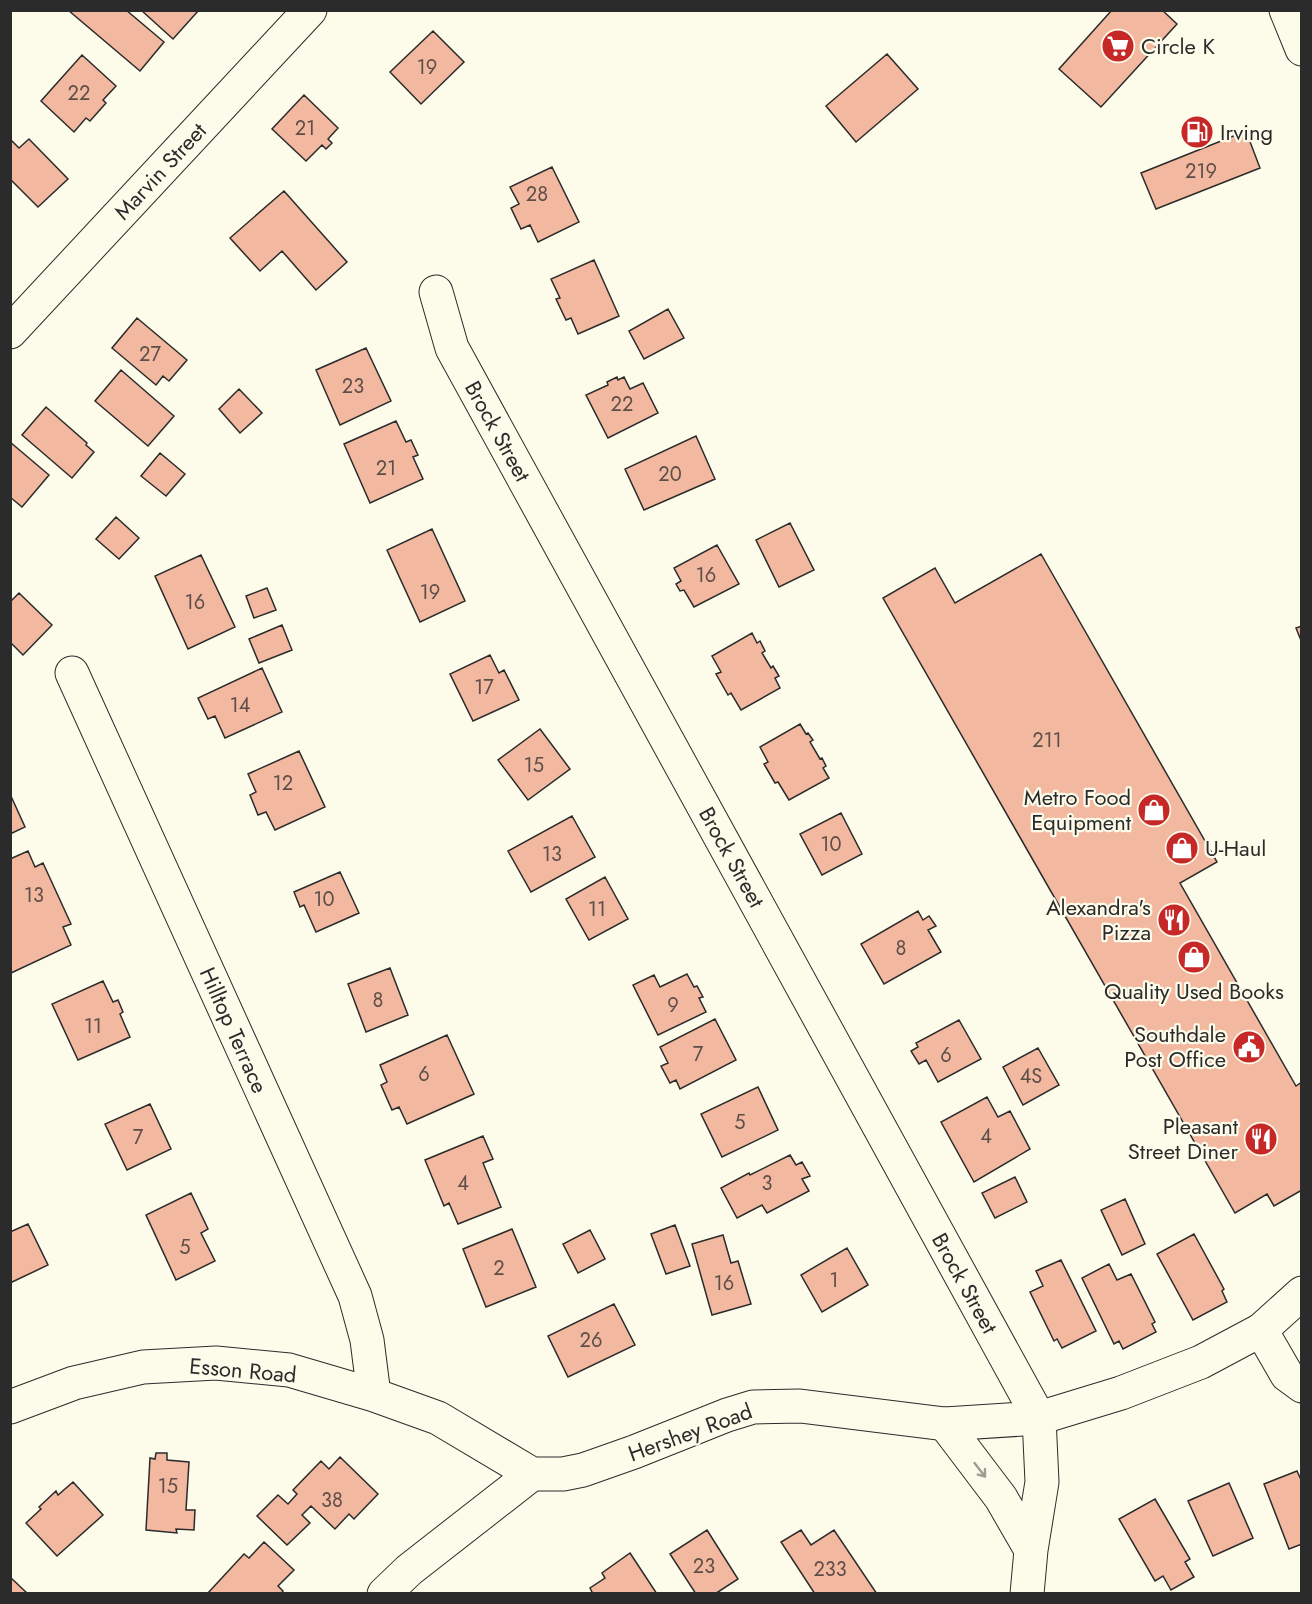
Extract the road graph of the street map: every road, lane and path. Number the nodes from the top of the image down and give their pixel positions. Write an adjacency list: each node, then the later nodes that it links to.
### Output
1 (310, 10): 5 (street, Marvin Street)
2 (1286, 10): 3 (street)
3 (1302, 49)
4 (436, 291): 12 (street, Brock Street)
5 (10, 332)
6 (72, 673): 10 (street, Hilltop Terrace)
7 (1302, 1293): 8 (street, Hershey Road)
8 (1261, 1330): 9 (street); 12 (street, Hershey Road)
9 (1302, 1386)
10 (374, 1395): 11 (street, Esson Road); 14 (street, Esson Road)
11 (10, 1407)
12 (1039, 1418): 13 (street, Hershey Road); 15 (street)
13 (945, 1424): 14 (street, Hershey Road); 15 (street, one-way to 15)
14 (532, 1474): 16 (street)
15 (1030, 1550): 17 (street)
16 (384, 1593)
17 (1027, 1593)

